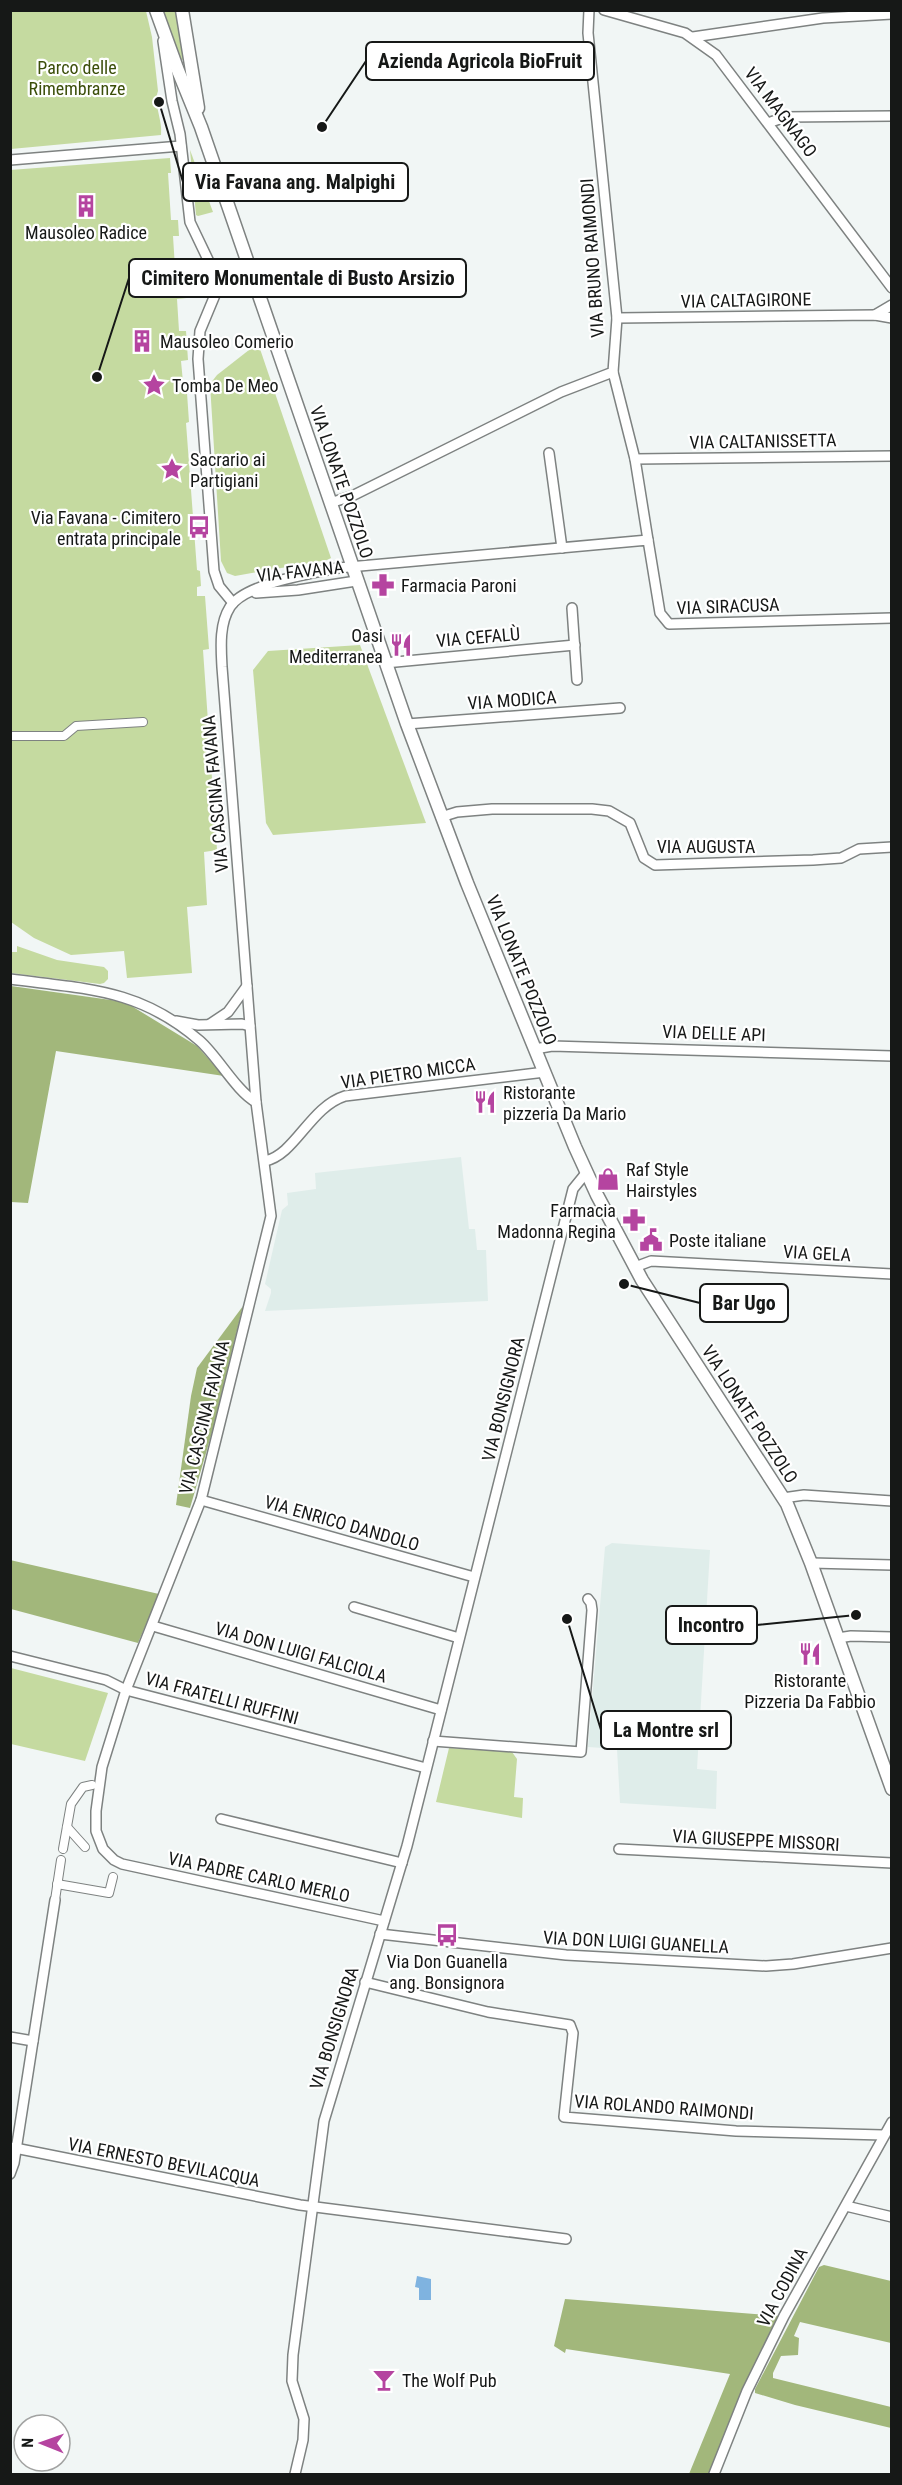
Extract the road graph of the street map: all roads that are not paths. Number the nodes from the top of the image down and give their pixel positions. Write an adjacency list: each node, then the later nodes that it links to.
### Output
1 (182, 10): 9 (street)
2 (589, 10): 15 (street, VIA BRUNO RAIMONDI)
3 (604, 10): 6 (street, VIA MAGNAGO)
4 (158, 14): 9 (street); 10 (street)
5 (891, 14): 6 (street)
6 (693, 37): 8 (street, VIA MAGNAGO)
7 (891, 116): 8 (street)
8 (768, 123): 12 (street, VIA MAGNAGO)
9 (201, 127): 21 (street, VIA LONATE POZZOLO)
10 (182, 146): 11 (street); 27 (street)
11 (10, 160)
12 (891, 288)
13 (891, 305): 14 (street)
14 (875, 315): 15 (street, VIA CALTAGIRONE); 16 (street, VIA CALTAGIRONE)
15 (617, 318): 17 (street, VIA BRUNO RAIMONDI)
16 (891, 318)
17 (613, 372): 20 (street, VIA BRUNO RAIMONDI); 21 (street)
18 (549, 453): 23 (street)
19 (891, 456): 20 (street, VIA CALTANISSETTA)
20 (635, 459): 22 (street, VIA SIRACUSA)
21 (330, 503): 24 (street, VIA LONATE POZZOLO)
22 (648, 540): 23 (street); 29 (street, VIA SIRACUSA)
23 (562, 548): 24 (street)
24 (352, 567): 25 (street, VIA LONATE POZZOLO); 26 (street, VIA FAVANA)
25 (356, 581): 26 (street, VIA FAVANA); 31 (street, VIA LONATE POZZOLO)
26 (245, 594): 27 (street, VIA CASCINA FAVANA)
27 (233, 603): 40 (street, VIA CASCINA FAVANA)
28 (572, 608): 30 (street)
29 (891, 618)
30 (575, 645): 31 (street, VIA CEFALÙ); 32 (street)
31 (385, 663): 35 (street, VIA LONATE POZZOLO)
32 (577, 680)
33 (620, 708): 35 (street, VIA MODICA)
34 (143, 722): 36 (street)
35 (407, 724): 37 (street, VIA LONATE POZZOLO)
36 (10, 736)
37 (441, 817): 38 (street, VIA AUGUSTA); 44 (street, VIA LONATE POZZOLO)
38 (891, 847)
39 (10, 979): 41 (street)
40 (247, 986): 42 (street); 43 (street, VIA CASCINA FAVANA)
41 (174, 1020): 42 (street); 47 (street)
42 (207, 1025): 43 (street)
43 (250, 1026): 47 (street, VIA CASCINA FAVANA)
44 (535, 1049): 45 (street, VIA DELLE API); 46 (street, VIA LONATE POZZOLO)
45 (891, 1056)
46 (545, 1072): 48 (street, VIA PIETRO MICCA); 49 (street, VIA LONATE POZZOLO)
47 (256, 1102): 48 (street, VIA CASCINA FAVANA)
48 (265, 1161): 53 (street, VIA CASCINA FAVANA)
49 (586, 1173): 50 (street, VIA LONATE POZZOLO); 57 (street, VIA BONSIGNORA)
50 (635, 1267): 51 (street, VIA GELA); 52 (street, VIA LONATE POZZOLO)
51 (891, 1274)
52 (783, 1498): 54 (street); 55 (street, VIA LONATE POZZOLO)
53 (201, 1500): 57 (street, VIA ENRICO DANDOLO); 60 (street, VIA CASCINA FAVANA)
54 (891, 1501)
55 (811, 1563): 56 (street); 63 (street, VIA LONATE POZZOLO)
56 (891, 1565)
57 (474, 1577): 62 (street, VIA BONSIGNORA)
58 (588, 1599): 67 (street)
59 (354, 1608): 62 (street)
60 (153, 1626): 65 (street, VIA CASCINA FAVANA); 66 (street, VIA DON LUIGI FALCIOLA)
61 (891, 1637): 63 (street)
62 (459, 1638): 66 (street, VIA BONSIGNORA)
63 (838, 1638): 70 (street, VIA LONATE POZZOLO)
64 (10, 1656): 65 (street, VIA FRATELLI RUFFINI)
65 (126, 1690): 68 (street, VIA FRATELLI RUFFINI); 79 (street, VIA CASCINA FAVANA)
66 (441, 1710): 67 (street, VIA BONSIGNORA)
67 (433, 1741): 68 (street, VIA BONSIGNORA)
68 (426, 1768): 77 (street, VIA BONSIGNORA)
69 (92, 1785): 72 (street)
70 (891, 1789)
71 (220, 1819): 77 (street)
72 (67, 1827): 73 (street); 74 (street)
73 (85, 1847)
74 (63, 1849)
75 (619, 1849): 78 (street, VIA GIUSEPPE MISSORI)
76 (61, 1860): 81 (street)
77 (402, 1863): 83 (street, VIA BONSIGNORA)
78 (891, 1863)
79 (128, 1866): 83 (street, VIA PADRE CARLO MERLO)
80 (113, 1877): 81 (street)
81 (57, 1884): 82 (street)
82 (55, 1900): 88 (street)
83 (384, 1921): 84 (street, VIA BONSIGNORA)
84 (380, 1934): 85 (street, VIA DON LUIGI GUANELLA); 86 (street, VIA BONSIGNORA)
85 (891, 1947)
86 (365, 1982): 90 (street, VIA ROLANDO RAIMONDI); 93 (street, VIA BONSIGNORA)
87 (10, 2037): 88 (street)
88 (33, 2041): 91 (street)
89 (891, 2122): 90 (street, VIA CODINA)
90 (883, 2135): 94 (street, VIA CODINA)
91 (13, 2148): 92 (street); 93 (street, VIA ERNESTO BEVILACQUA)
92 (10, 2174)
93 (311, 2206): 96 (street); 97 (street, VIA BONSIGNORA)
94 (846, 2206): 95 (street); 98 (street, VIA CODINA)
95 (891, 2217)
96 (566, 2240)
97 (295, 2475)
98 (714, 2475)

